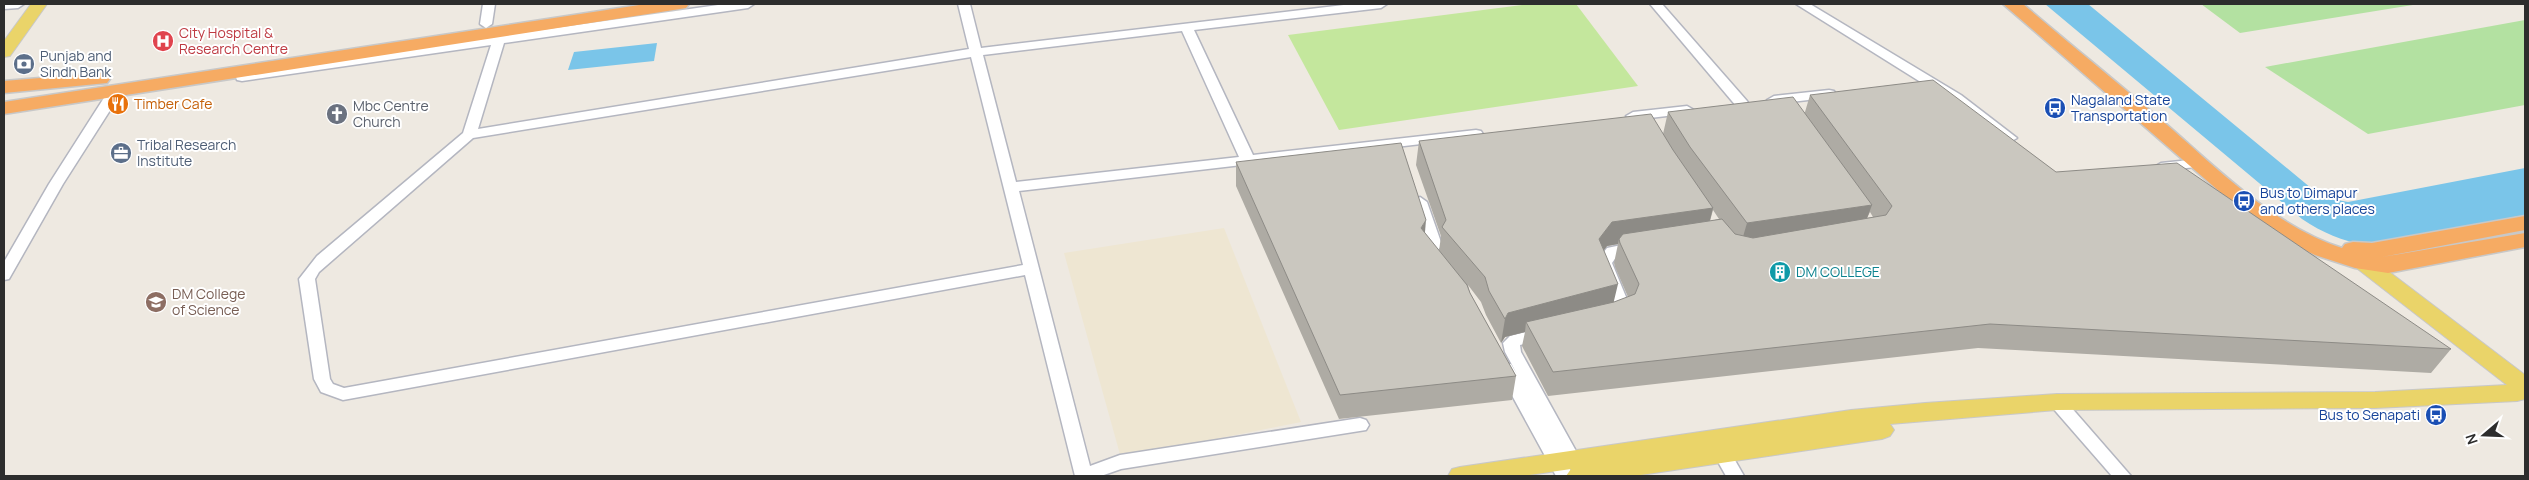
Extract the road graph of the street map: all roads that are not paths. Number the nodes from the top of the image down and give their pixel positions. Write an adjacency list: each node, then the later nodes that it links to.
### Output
1 (18, 4): 14 (street)
2 (26, 4): 18 (main road)
3 (39, 4): 19 (main road)
4 (489, 4): 17 (street)
5 (618, 4): 17 (highway)
6 (680, 4): 17 (highway)
7 (748, 4): 17 (street)
8 (964, 4): 20 (street)
9 (1381, 4): 15 (street)
10 (1656, 4): 29 (street)
11 (1802, 4): 21 (street)
12 (2012, 4): 44 (highway)
13 (2029, 4): 51 (highway)
14 (4, 5)
15 (1349, 6): 16 (street)
16 (1186, 27): 20 (street); 42 (street)
17 (495, 32): 24 (highway); 39 (street)
18 (4, 33)
19 (4, 52)
20 (976, 52): 39 (street); 46 (street)
21 (1930, 83): 22 (street); 41 (street)
22 (1910, 85)
23 (4, 87): 24 (highway)
24 (116, 88): 26 (highway); 28 (highway); 56 (street)
25 (1840, 93): 27 (street)
26 (4, 97)
27 (1781, 100): 29 (street); 35 (street)
28 (40, 102): 31 (highway); 33 (highway)
29 (1752, 103): 30 (street)
30 (1724, 106)
31 (4, 108)
32 (1697, 109): 34 (street)
33 (4, 115)
34 (1642, 115): 36 (street); 37 (street)
35 (1792, 115)
36 (1623, 118)
37 (1652, 132)
38 (1487, 133): 40 (street)
39 (469, 135): 54 (street)
40 (1400, 143): 42 (street); 43 (street)
41 (2019, 145)
42 (1248, 160): 46 (street)
43 (1406, 162)
44 (2200, 163): 45 (street); 52 (highway)
45 (2150, 168)
46 (1011, 187): 54 (street)
47 (1416, 189): 55 (street)
48 (2525, 222): 52 (highway)
49 (2525, 240): 53 (highway)
50 (1656, 245): 57 (street)
51 (2344, 247): 52 (main road)
52 (2369, 258): 53 (highway); 60 (main road)
53 (2388, 265): 60 (main road)
54 (1032, 269): 66 (street)
55 (1445, 272)
56 (4, 275)
57 (1598, 321)
58 (1562, 329): 65 (street)
59 (1495, 350): 65 (street)
60 (2524, 392): 61 (main road)
61 (2062, 408): 63 (main road); 69 (street)
62 (1360, 425): 66 (street)
63 (1854, 426): 64 (main road); 65 (main road)
64 (1722, 453): 65 (main road); 68 (street)
65 (1568, 469): 67 (main road)
66 (1084, 476)
67 (1460, 476)
68 (1735, 476)
69 (2122, 476)

